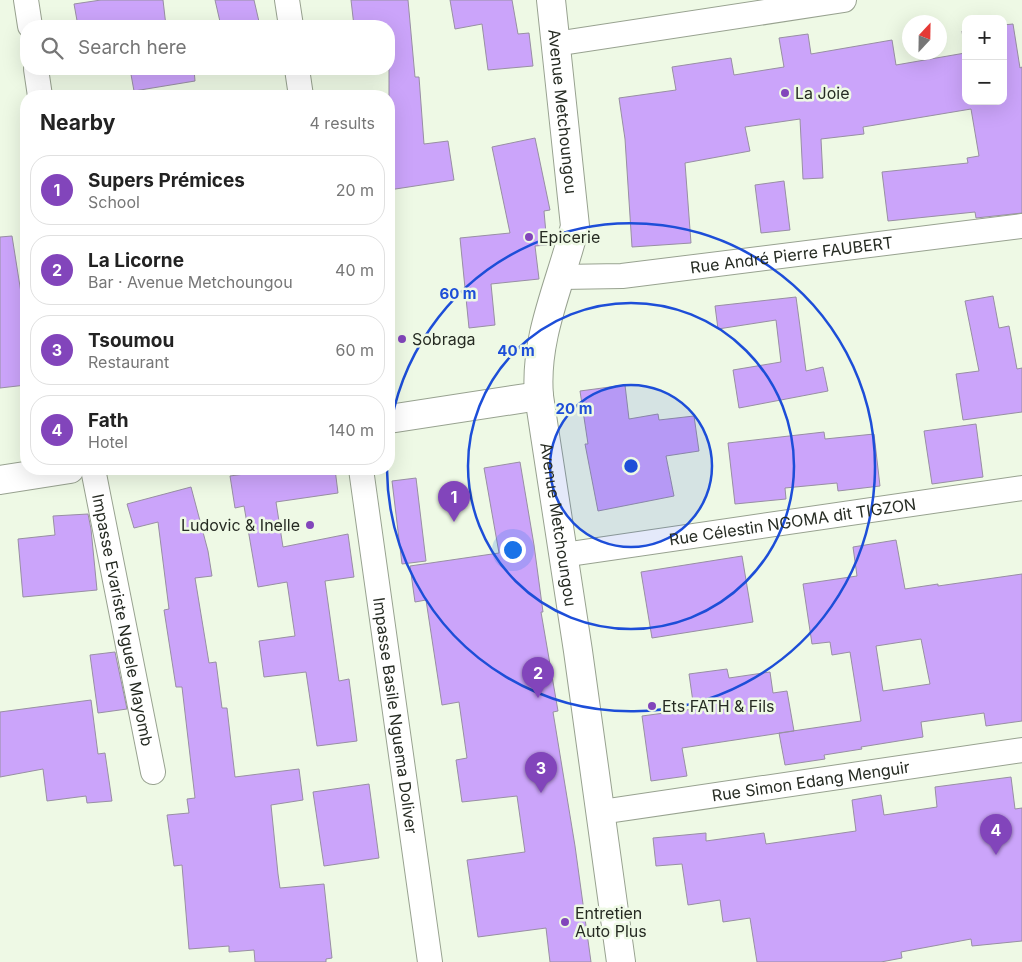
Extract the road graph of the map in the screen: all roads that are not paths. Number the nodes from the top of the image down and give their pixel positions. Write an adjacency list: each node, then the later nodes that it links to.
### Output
1 (26, 0): 5 (street)
2 (287, 0): 6 (street)
3 (551, 0): 7 (main road, Avenue Metchoungou)
4 (844, 0): 7 (street)
5 (29, 20)
6 (290, 20)
7 (556, 44): 13 (main road, Avenue Metchoungou)
8 (37, 75): 10 (street)
9 (298, 75): 11 (street)
10 (39, 90)
11 (300, 90)
12 (1022, 226): 13 (street, Rue André Pierre FAUBERT)
13 (561, 276): 14 (main road, Avenue Metchoungou)
14 (539, 396): 15 (main road); 21 (main road, Avenue Metchoungou)
15 (395, 419)
16 (32, 475): 19 (main road)
17 (94, 475): 23 (street, Impasse Evariste Nguele Mayomb)
18 (362, 475): 25 (street, Impasse Basile Nguema Doliver)
19 (0, 480)
20 (1022, 488): 21 (street, Rue Célestin NGOMA dit TIGZON)
21 (563, 555): 24 (main road, Avenue Metchoungou)
22 (1022, 750): 24 (street, Rue Simon Edang Menguir)
23 (153, 772)
24 (601, 812): 26 (main road, Avenue Metchoungou)
25 (430, 962)
26 (622, 962)

